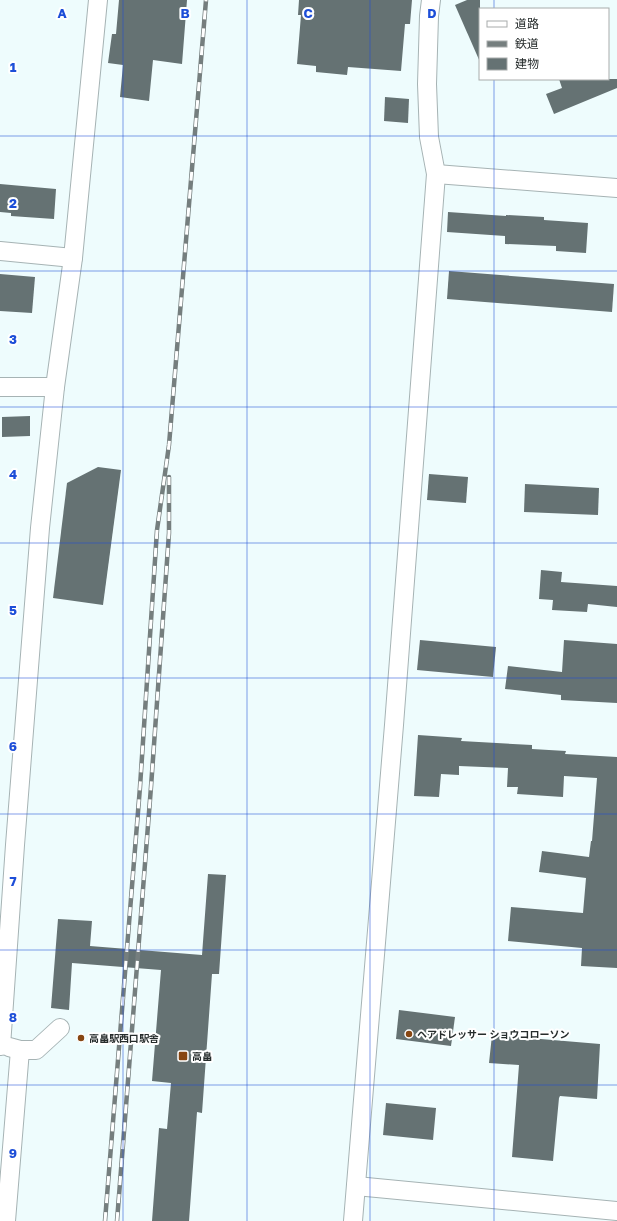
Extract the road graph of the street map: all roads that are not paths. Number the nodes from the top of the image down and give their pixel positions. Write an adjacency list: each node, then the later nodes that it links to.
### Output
1 (98, 0): 6 (street)
2 (431, 0): 3 (street)
3 (436, 174): 4 (street); 12 (street)
4 (617, 188)
5 (0, 251): 6 (street)
6 (73, 258): 8 (street)
7 (0, 387): 8 (street)
8 (55, 387): 10 (street)
9 (60, 1028): 11 (street)
10 (1, 1046): 11 (street)
11 (20, 1050): 14 (street)
12 (356, 1186): 13 (street); 15 (street)
13 (617, 1211)
14 (6, 1221)
15 (353, 1221)

